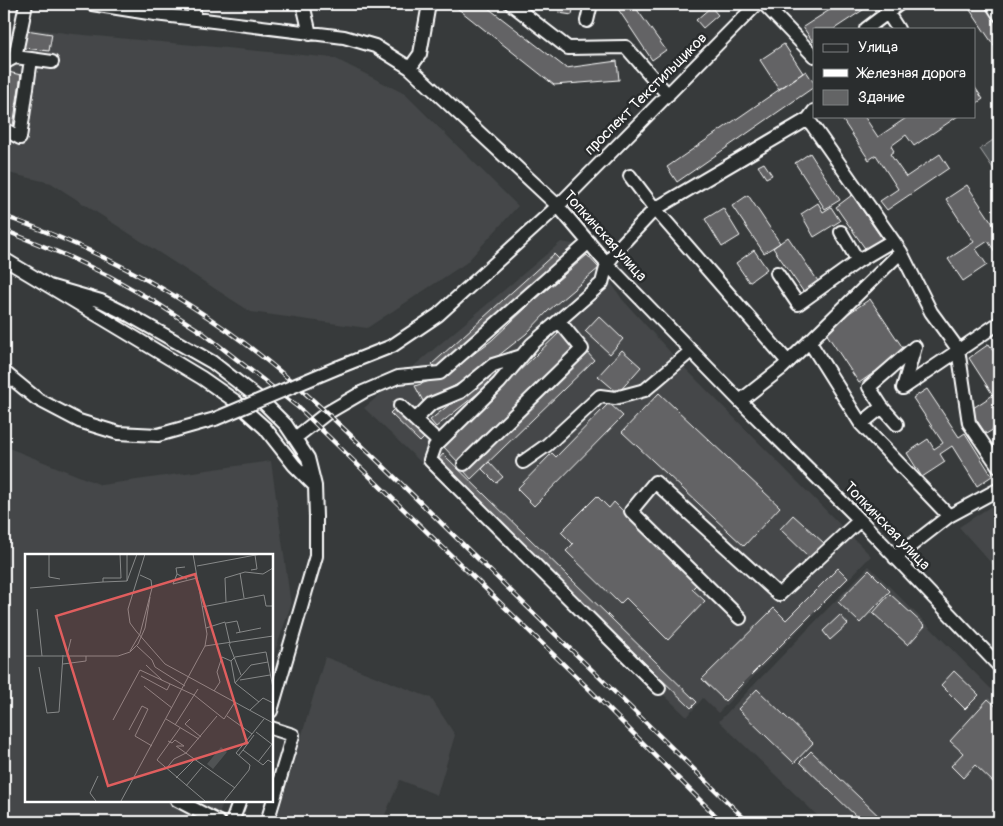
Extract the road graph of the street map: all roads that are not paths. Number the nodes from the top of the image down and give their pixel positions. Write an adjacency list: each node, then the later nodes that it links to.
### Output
1 (26, 4): 21 (street)
2 (92, 4): 14 (street, Топкинская улица)
3 (194, 4): 14 (street)
4 (303, 4): 18 (street)
5 (429, 4): 23 (street)
6 (511, 4): 24 (street)
7 (591, 4): 15 (street)
8 (757, 4): 24 (street, проспект Текстильщиков)
9 (764, 4): 19 (street)
10 (899, 4): 12 (street)
11 (992, 4): 13 (street)
12 (887, 12): 16 (street); 17 (street)
13 (999, 15)
14 (194, 19): 18 (street, Топкинская улица)
15 (587, 21)
16 (867, 28)
17 (897, 28)
18 (310, 34): 23 (street, Топкинская улица)
19 (813, 55)
20 (32, 59): 21 (street); 22 (street); 26 (street)
21 (9, 60)
22 (52, 62)
23 (410, 68): 28 (street, Топкинская улица)
24 (668, 95): 28 (street, проспект Текстильщиков)
25 (811, 115): 29 (street); 31 (street)
26 (4, 129)
27 (630, 176): 29 (street)
28 (558, 206): 32 (street, Топкинская улица); 46 (street, проспект Текстильщиков, bridge)
29 (655, 209): 36 (street); 45 (street)
30 (841, 232): 35 (street)
31 (892, 241): 33 (street); 35 (street)
32 (589, 242): 36 (street, Топкинская улица); 53 (street)
33 (901, 252): 41 (street); 43 (street)
34 (4, 259): 38 (street)
35 (858, 262): 37 (street)
36 (607, 264): 39 (street); 42 (street, Топкинская улица)
37 (777, 273)
38 (49, 286): 53 (street); 58 (street)
39 (559, 321): 44 (street); 56 (street)
40 (999, 323): 43 (street)
41 (809, 341): 45 (street); 51 (street)
42 (691, 350): 47 (street, Топкинская улица); 55 (street)
43 (958, 350): 49 (street); 57 (street)
44 (522, 356): 50 (street); 54 (street)
45 (788, 362): 47 (street)
46 (4, 372)
47 (740, 401): 61 (street, Топкинская улица)
48 (400, 406): 50 (street)
49 (882, 407): 51 (street); 52 (street)
50 (415, 420): 54 (street)
51 (861, 424): 60 (street)
52 (897, 424)
53 (295, 438): 58 (street)
54 (439, 442): 65 (street)
55 (523, 462)
56 (464, 464)
57 (999, 467)
58 (315, 486): 66 (street)
59 (999, 489): 60 (street)
60 (949, 516): 62 (street)
61 (860, 520): 62 (street, Топкинская улица); 63 (street)
62 (895, 558): 64 (street, Топкинская улица)
63 (740, 618)
64 (999, 666)
65 (659, 688)
66 (272, 708)
67 (272, 728): 72 (street)
68 (179, 801): 70 (street)
69 (240, 801): 71 (street)
70 (219, 822)
71 (232, 822)
72 (268, 822)

